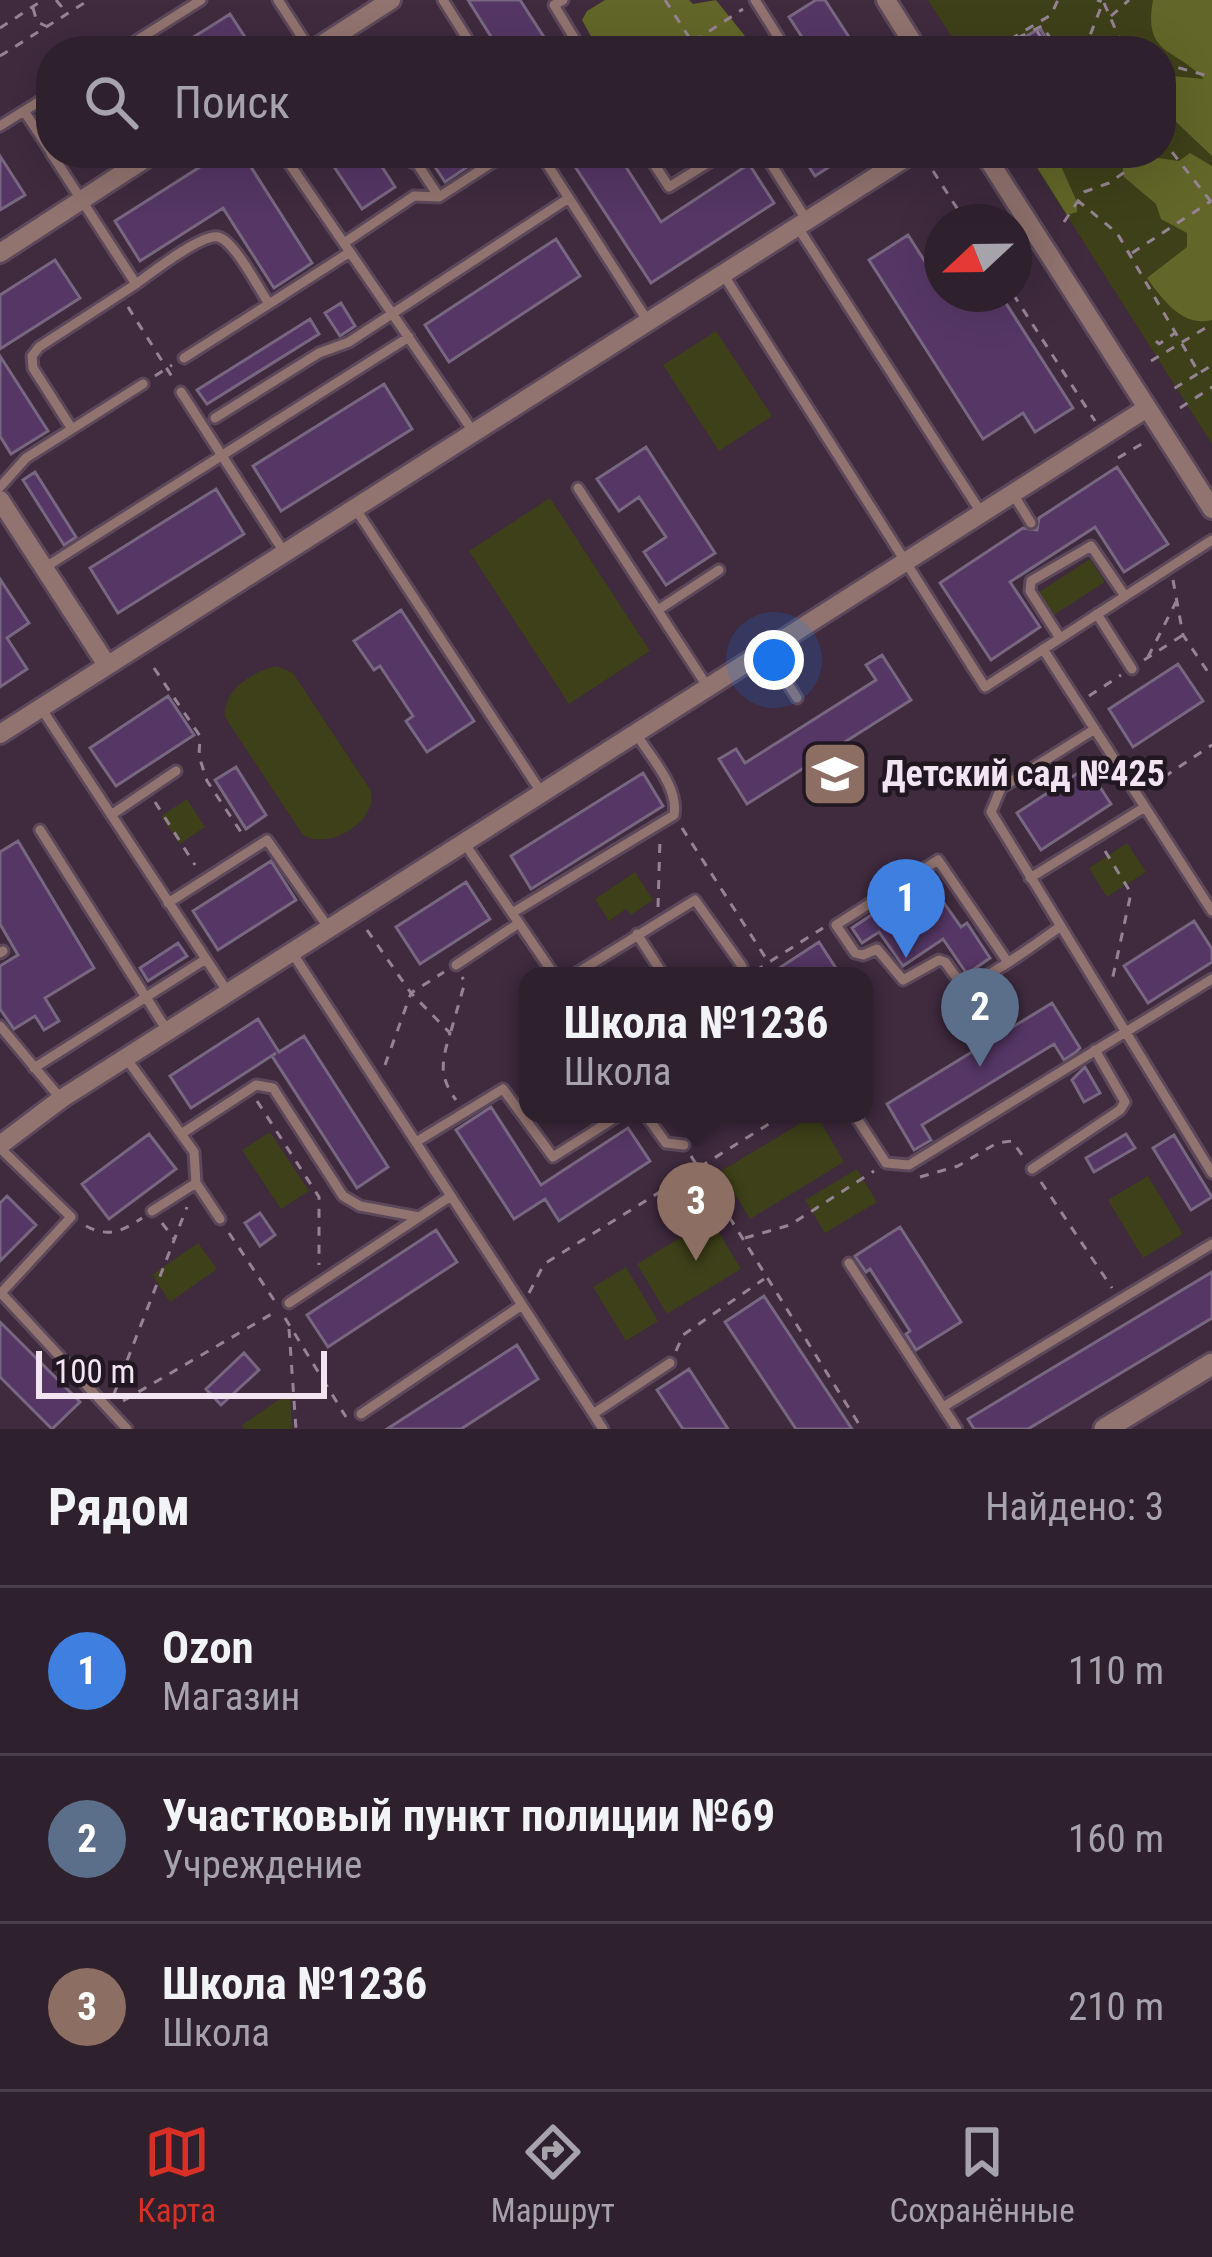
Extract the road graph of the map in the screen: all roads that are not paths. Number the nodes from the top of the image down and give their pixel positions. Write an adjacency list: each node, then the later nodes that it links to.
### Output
1 (201, 0): 8 (lane)
2 (278, 0): 9 (lane)
3 (391, 0): 10 (street)
4 (442, 0): 11 (lane)
5 (562, 0): 12 (lane)
6 (756, 0): 13 (lane)
7 (886, 0): 14 (street)
8 (144, 36)
9 (301, 36)
10 (335, 36)
11 (465, 36)
12 (574, 36)
13 (778, 36)
14 (909, 36)
15 (36, 103): 16 (lane)
16 (24, 111): 17 (lane); 18 (lane)
17 (0, 126)
18 (36, 130)
19 (61, 168): 32 (lane)
20 (131, 168): 32 (street)
21 (292, 168): 34 (lane)
22 (420, 168): 30 (lane)
23 (485, 168): 30 (lane)
24 (549, 168): 31 (lane)
25 (656, 168): 26 (lane)
26 (700, 168)
27 (772, 168): 33 (lane)
28 (889, 168): 33 (street)
29 (994, 168): 45 (street)
30 (440, 197): 34 (lane)
31 (569, 199): 39 (lane); 40 (lane)
32 (82, 200): 35 (street); 37 (lane)
33 (802, 223): 36 (street); 56 (lane)
34 (347, 247): 38 (lane); 39 (lane)
35 (0, 253)
36 (722, 274): 40 (street); 60 (lane)
37 (136, 284): 38 (lane); 47 (lane)
38 (269, 304): 42 (lane)
39 (392, 314): 41 (lane); 46 (lane)
40 (648, 322): 48 (street)
41 (409, 338): 48 (lane); 49 (lane)
42 (184, 358)
43 (143, 383): 47 (lane)
44 (181, 392): 49 (lane)
45 (1147, 408): 52 (street); 55 (street)
46 (215, 418)
47 (72, 429): 50 (lane)
48 (472, 430): 54 (street)
49 (223, 455): 59 (lane); 61 (lane)
50 (0, 487)
51 (578, 488): 64 (lane)
52 (1013, 494): 56 (street); 57 (lane)
53 (0, 500): 61 (street)
54 (354, 506): 59 (street); 78 (lane)
55 (1212, 509)
56 (982, 514): 60 (street)
57 (1031, 523)
58 (1212, 540): 63 (lane)
59 (284, 552): 69 (street)
60 (906, 564): 67 (lane); 68 (street)
61 (44, 568): 69 (street)
62 (719, 569): 64 (lane)
63 (1125, 596): 65 (lane); 66 (lane)
64 (658, 610): 71 (lane)
65 (1097, 614): 66 (lane); 70 (lane)
66 (1060, 638): 67 (lane)
67 (1043, 649): 74 (lane)
68 (767, 652): 71 (street); 72 (lane)
69 (106, 665): 73 (street)
70 (1132, 668)
71 (709, 688): 76 (street)
72 (797, 698)
73 (41, 707): 75 (street); 80 (lane)
74 (1095, 729): 79 (lane); 83 (lane)
75 (0, 734)
76 (637, 735): 78 (street); 86 (lane)
77 (176, 772): 80 (lane)
78 (543, 795): 82 (street)
79 (1145, 807): 83 (lane); 85 (lane)
80 (111, 815): 84 (lane)
81 (40, 830): 100 (lane)
82 (465, 844): 86 (lane); 88 (street)
83 (1030, 878): 87 (lane)
84 (168, 903): 88 (lane); 91 (lane)
85 (1212, 911)
86 (516, 918): 93 (lane); 95 (lane)
87 (1061, 926): 92 (lane); 103 (lane)
88 (330, 930): 90 (street)
89 (638, 934): 94 (lane); 96 (lane); 97 (lane)
90 (293, 954): 99 (street); 114 (lane)
91 (206, 959): 99 (lane); 100 (lane)
92 (1007, 961): 92 (lane)
93 (456, 965)
94 (742, 966)
95 (549, 967)
96 (586, 967)
97 (658, 967)
98 (1212, 979): 103 (lane)
99 (229, 994): 102 (street)
100 (146, 997): 102 (lane); 106 (lane)
101 (0, 1026): 106 (lane)
102 (168, 1032): 105 (street)
103 (1125, 1032): 104 (lane); 118 (lane)
104 (1095, 1050): 112 (lane); 117 (lane)
105 (126, 1058): 107 (street); 113 (lane)
106 (34, 1068): 107 (lane)
107 (62, 1099): 116 (street)
108 (519, 1110): 114 (lane)
109 (528, 1123): 110 (lane)
110 (606, 1123)
111 (652, 1123): 115 (lane)
112 (860, 1123)
113 (181, 1134): 119 (lane); 122 (lane)
114 (416, 1142): 120 (lane)
115 (684, 1145)
116 (0, 1147): 133 (lane)
117 (1032, 1169)
118 (1212, 1173)
119 (196, 1183): 121 (lane); 123 (lane)
120 (451, 1196): 122 (lane); 126 (lane)
121 (152, 1211)
122 (419, 1217): 127 (lane)
123 (220, 1219)
124 (1212, 1244): 130 (lane)
125 (848, 1263): 130 (lane)
126 (522, 1305): 131 (lane); 132 (lane)
127 (284, 1306)
128 (670, 1363): 132 (lane)
129 (1212, 1364): 136 (street)
130 (943, 1407): 135 (lane)
131 (361, 1414)
132 (593, 1414): 134 (lane)
133 (127, 1429)
134 (603, 1429)
135 (957, 1429)
136 (1105, 1429)

